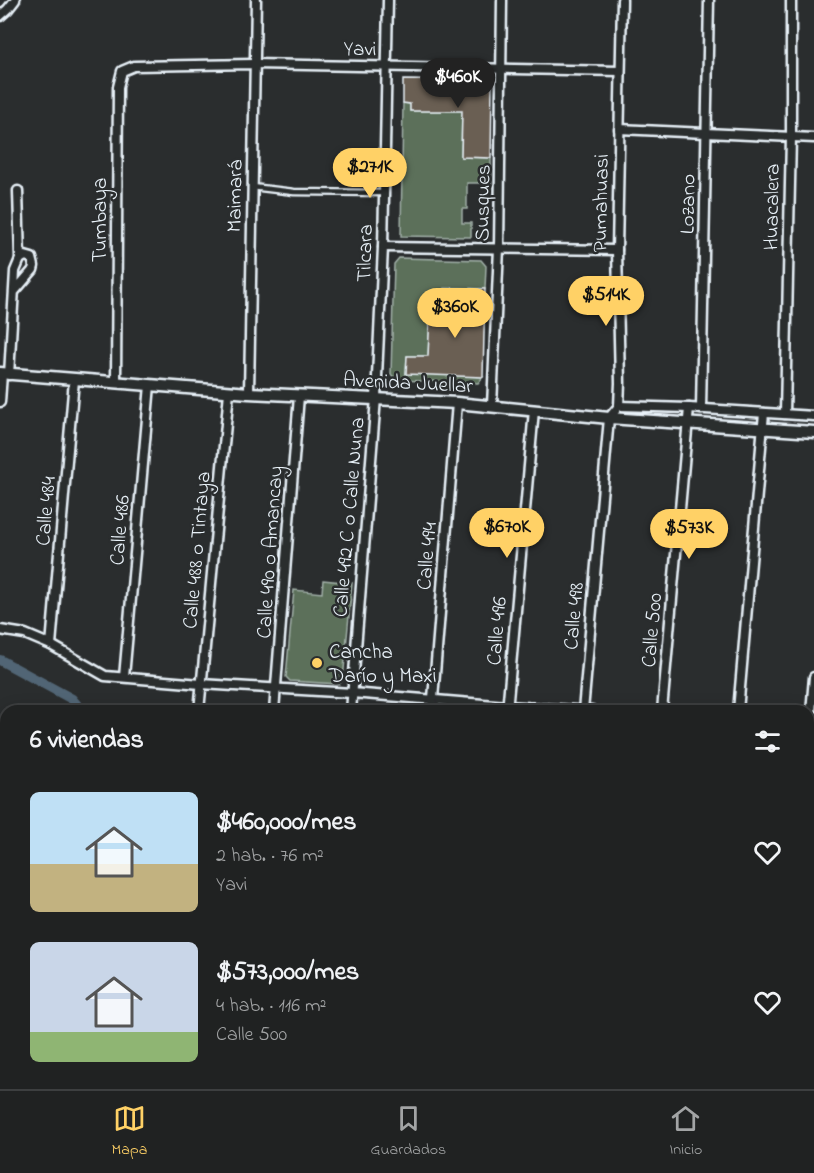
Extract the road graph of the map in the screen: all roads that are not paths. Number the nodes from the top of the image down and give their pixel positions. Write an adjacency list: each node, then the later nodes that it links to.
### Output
1 (15, 0): 8 (street)
2 (256, 0): 9 (street, Maimará)
3 (388, 0): 11 (street, Tilcara)
4 (502, 0): 12 (street, Susques)
5 (622, 0): 13 (street, Pumahuasi)
6 (709, 0): 15 (street, Lozano)
7 (791, 0): 16 (street, Huacalera)
8 (0, 16)
9 (254, 64): 10 (street, Yavi); 11 (street, Yavi); 18 (street, Maimará)
10 (135, 66): 28 (street, Tumbaya)
11 (386, 66): 12 (street, Yavi); 20 (street, Tilcara)
12 (501, 69): 13 (street, Yavi); 22 (street, Susques)
13 (620, 71): 14 (street, Pumahuasi)
14 (619, 129): 15 (street); 23 (street, Pumahuasi)
15 (706, 134): 16 (street); 39 (street, Lozano)
16 (791, 137): 17 (street); 42 (street, Huacalera)
17 (814, 138)
18 (252, 186): 20 (lane); 31 (street, Maimará)
19 (18, 191): 24 (street)
20 (384, 193): 21 (street, Tilcara)
21 (383, 247): 22 (street); 33 (street, Tilcara)
22 (499, 248): 23 (street); 36 (street, Susques)
23 (617, 250): 37 (street, Pumahuasi)
24 (20, 259): 25 (street); 25 (street)
25 (14, 292): 26 (street)
26 (4, 374): 27 (street, Avenida Juellar); 34 (street)
27 (74, 380): 28 (street, Avenida Juellar); 49 (street, Calle 484)
28 (116, 382): 29 (street, Avenida Juellar)
29 (150, 385): 30 (street, Avenida Juellar); 51 (street, Calle 486)
30 (229, 392): 31 (street, Avenida Juellar); 52 (street, Calle 488 o Tintaya)
31 (249, 393): 32 (street, Avenida Juellar)
32 (299, 396): 33 (street, Avenida Juellar); 53 (street, Calle 490 o Amancay)
33 (376, 398): 35 (street, Avenida Juellar); 54 (street, Calle 492 C o Calle Nuna)
34 (0, 402)
35 (457, 403): 36 (street, Avenida Juellar); 55 (street, Calle 494)
36 (492, 406): 40 (street, Avenida Juellar)
37 (619, 406): 38 (street); 44 (street)
38 (689, 408): 39 (street); 45 (street, Calle 500)
39 (701, 409): 41 (street)
40 (534, 410): 44 (street, Avenida Juellar); 61 (street, Calle 496)
41 (764, 413): 42 (street); 46 (street)
42 (785, 414): 43 (street)
43 (814, 416)
44 (609, 418): 45 (street, Avenida Juellar); 62 (street, Calle 498)
45 (688, 423): 46 (street, Avenida Juellar); 63 (street, Calle 500)
46 (763, 429): 47 (street, Avenida Juellar); 64 (street)
47 (814, 432)
48 (0, 630): 49 (street)
49 (51, 645): 51 (street)
50 (814, 677): 65 (street)
51 (124, 678): 52 (street)
52 (201, 684): 53 (street); 56 (street, Calle 488 o Tintaya)
53 (277, 688): 54 (street); 57 (street, Calle 490 o Amancay)
54 (352, 693): 55 (street); 58 (street, Calle 492 C o Calle Nuna)
55 (433, 700): 59 (street, Calle 494); 60 (street)
56 (199, 705)
57 (275, 705)
58 (351, 705)
59 (433, 705)
60 (479, 705)
61 (507, 705)
62 (584, 705)
63 (663, 705)
64 (739, 705)
65 (812, 705)

